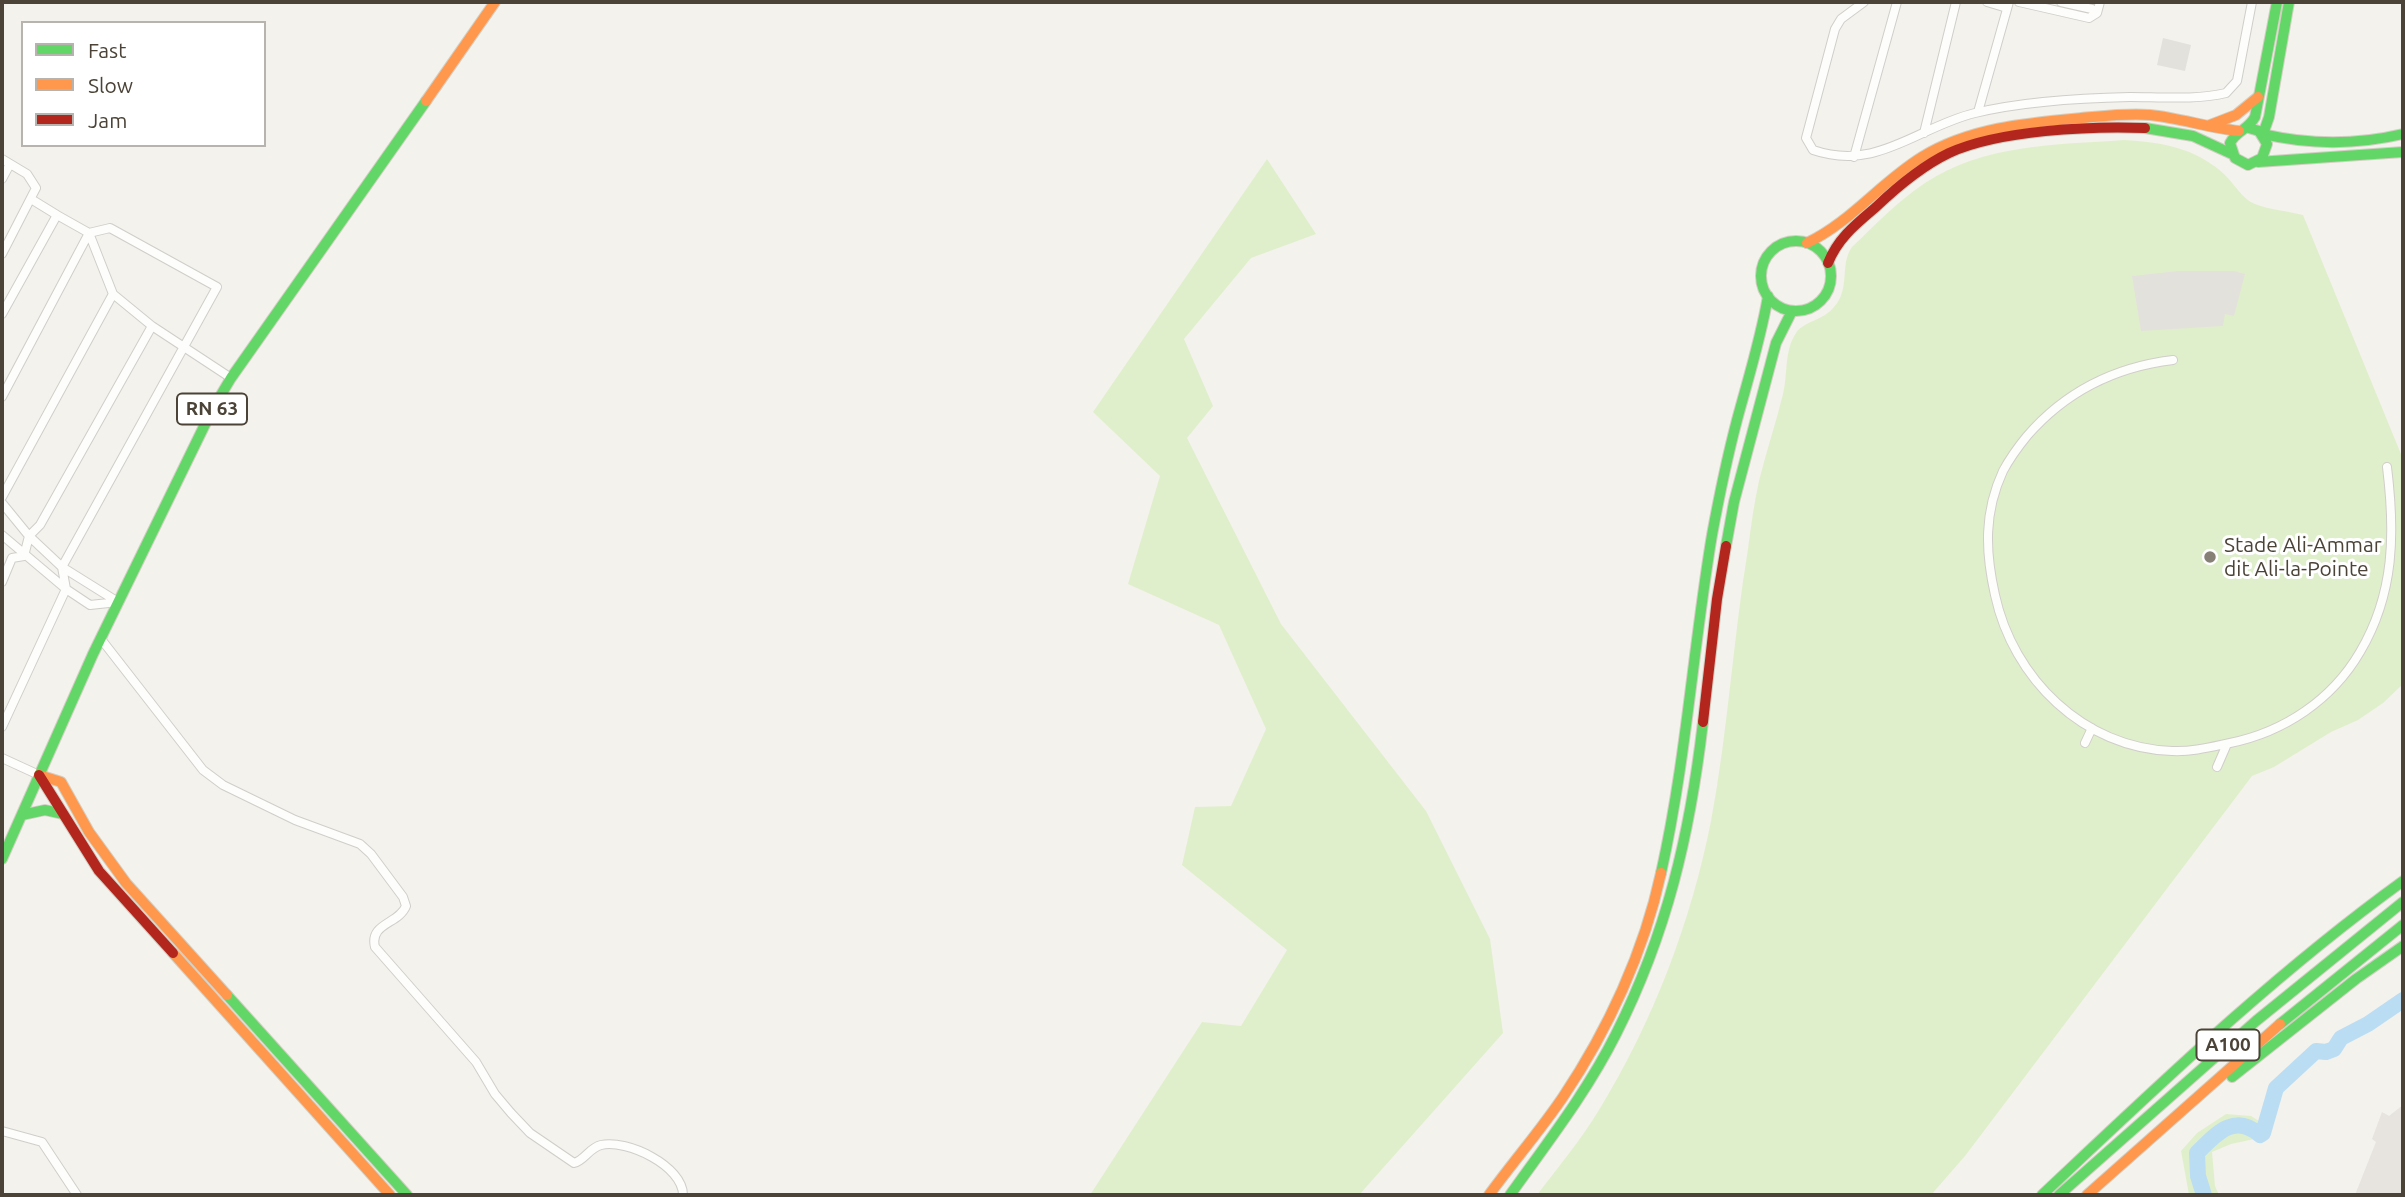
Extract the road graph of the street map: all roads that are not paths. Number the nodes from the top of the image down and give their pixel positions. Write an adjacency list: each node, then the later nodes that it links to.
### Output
1 (495, 2): 41 (main road, RN 63)
2 (1864, 2): 23 (street)
3 (1897, 2): 23 (street)
4 (1956, 2): 18 (street)
5 (1987, 2): 12 (street)
6 (2019, 2): 13 (street)
7 (2061, 2): 13 (street)
8 (2100, 2): 13 (street)
9 (2252, 2): 15 (street)
10 (2277, 2): 14 (main road)
11 (2289, 2): 19 (main road)
12 (2008, 5): 15 (street)
13 (2097, 13)
14 (2260, 95): 16 (main road); 17 (main road)
15 (1978, 112): 18 (street)
16 (2202, 126): 17 (main road); 31 (main road)
17 (2244, 129): 19 (main road); 22 (main road)
18 (1924, 133): 23 (street)
19 (2263, 134): 20 (main road); 25 (main road)
20 (2403, 135)
21 (2401, 152): 25 (main road)
22 (2232, 154): 25 (main road); 33 (main road)
23 (1854, 157)
24 (2, 159): 26 (street)
25 (2258, 162)
26 (10, 164): 27 (street); 28 (street)
27 (2, 179)
28 (31, 199): 29 (street); 32 (street)
29 (57, 215): 30 (street); 37 (street)
30 (89, 233): 34 (street); 39 (street); 42 (street)
31 (1807, 243): 33 (main road); 35 (main road)
32 (2, 254)
33 (1828, 263): 36 (main road)
34 (113, 294): 38 (street); 44 (street)
35 (1768, 296): 36 (main road); 74 (main road)
36 (1792, 311): 75 (main road)
37 (2, 314)
38 (152, 326): 39 (street); 47 (street)
39 (183, 345): 41 (street); 49 (street)
40 (2174, 360): 55 (street)
41 (231, 378): 52 (main road, RN 63)
42 (2, 397)
43 (2387, 467): 57 (street)
44 (2, 498)
45 (2, 503): 47 (street)
46 (2, 535): 48 (street)
47 (29, 536): 48 (street); 49 (street)
48 (24, 556): 50 (street); 51 (street)
49 (62, 567): 51 (street); 52 (street)
50 (2, 582)
51 (66, 589): 52 (street); 54 (street)
52 (118, 602): 53 (main road, RN 63)
53 (101, 639): 60 (main road, RN 63); 73 (street)
54 (2, 727)
55 (2092, 728): 56 (street); 57 (street)
56 (2085, 743)
57 (2227, 744): 59 (street)
58 (3, 759): 60 (street)
59 (2217, 766)
60 (39, 775): 61 (main road); 62 (main road, RN 63); 72 (main road)
61 (63, 814): 62 (main road); 71 (main road)
62 (22, 815): 63 (main road, RN 63)
63 (2, 859)
64 (2403, 881): 76 (main road)
65 (2403, 902): 77 (main road, A100)
66 (2403, 925): 68 (main road, A100)
67 (2403, 946): 68 (main road)
68 (2161, 1130): 78 (main road, A100)
69 (2, 1131): 70 (street)
70 (77, 1195)
71 (390, 1195)
72 (407, 1195)
73 (683, 1195)
74 (1489, 1195)
75 (1510, 1195)
76 (2042, 1195)
77 (2059, 1195)
78 (2087, 1195)

